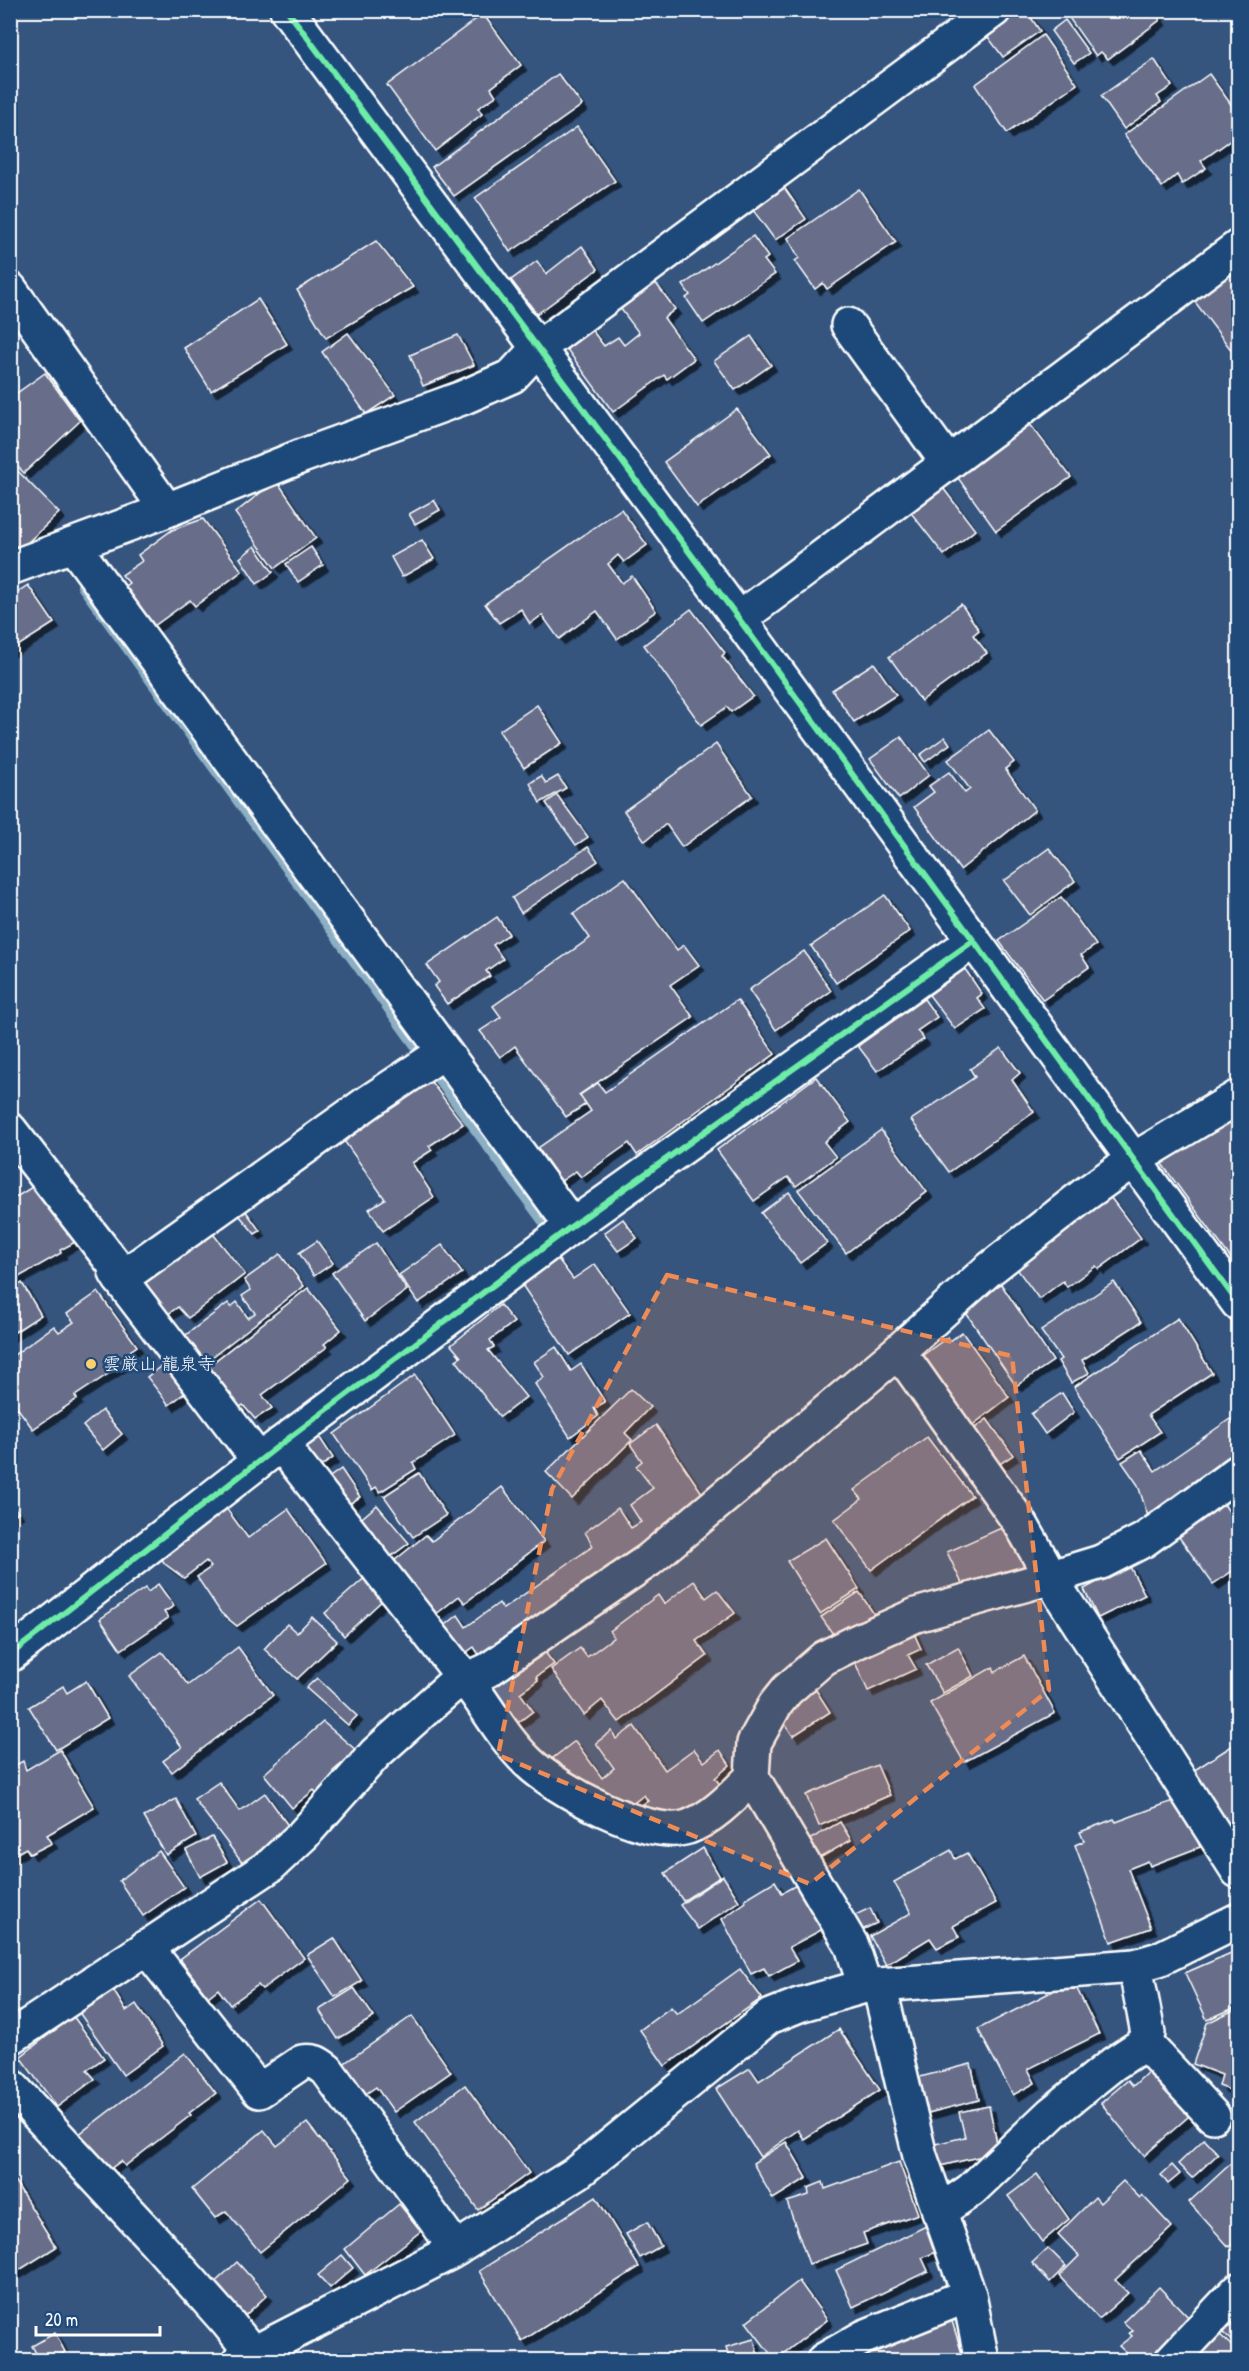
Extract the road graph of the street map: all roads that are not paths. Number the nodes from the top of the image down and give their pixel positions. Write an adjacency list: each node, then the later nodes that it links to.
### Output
1 (287, 10): 6 (street)
2 (994, 10): 6 (street)
3 (1239, 247): 7 (street)
4 (10, 289): 8 (street)
5 (848, 325): 7 (street)
6 (538, 348): 8 (street); 11 (street)
7 (948, 463): 11 (street)
8 (167, 510): 9 (street)
9 (73, 545): 10 (street); 13 (street)
10 (10, 568)
11 (739, 619): 12 (street)
12 (973, 941): 16 (street); 17 (street)
13 (444, 1052): 17 (street); 18 (street)
14 (1239, 1097): 16 (street)
15 (10, 1130): 18 (street)
16 (1133, 1160): 19 (street); 20 (street)
17 (572, 1226): 21 (street)
18 (120, 1279): 21 (street)
19 (1239, 1303)
20 (894, 1355): 23 (street); 25 (street)
21 (270, 1453): 24 (street); 25 (street)
22 (1239, 1472): 23 (street)
23 (1052, 1577): 26 (street); 27 (street)
24 (10, 1654)
25 (467, 1678): 26 (street); 29 (street)
26 (752, 1777): 31 (street)
27 (1239, 1871)
28 (1239, 1920): 30 (street)
29 (146, 1947): 32 (street); 37 (street)
30 (1135, 1966): 31 (street); 33 (street)
31 (872, 1986): 36 (street); 37 (street)
32 (10, 2038)
33 (1145, 2043): 35 (street); 36 (street)
34 (10, 2085): 40 (street)
35 (1213, 2116)
36 (939, 2212): 39 (street)
37 (456, 2249): 40 (street)
38 (1239, 2290): 43 (street)
39 (969, 2295): 41 (street); 42 (street)
40 (250, 2358)
41 (824, 2361)
42 (982, 2361)
43 (1172, 2361)

